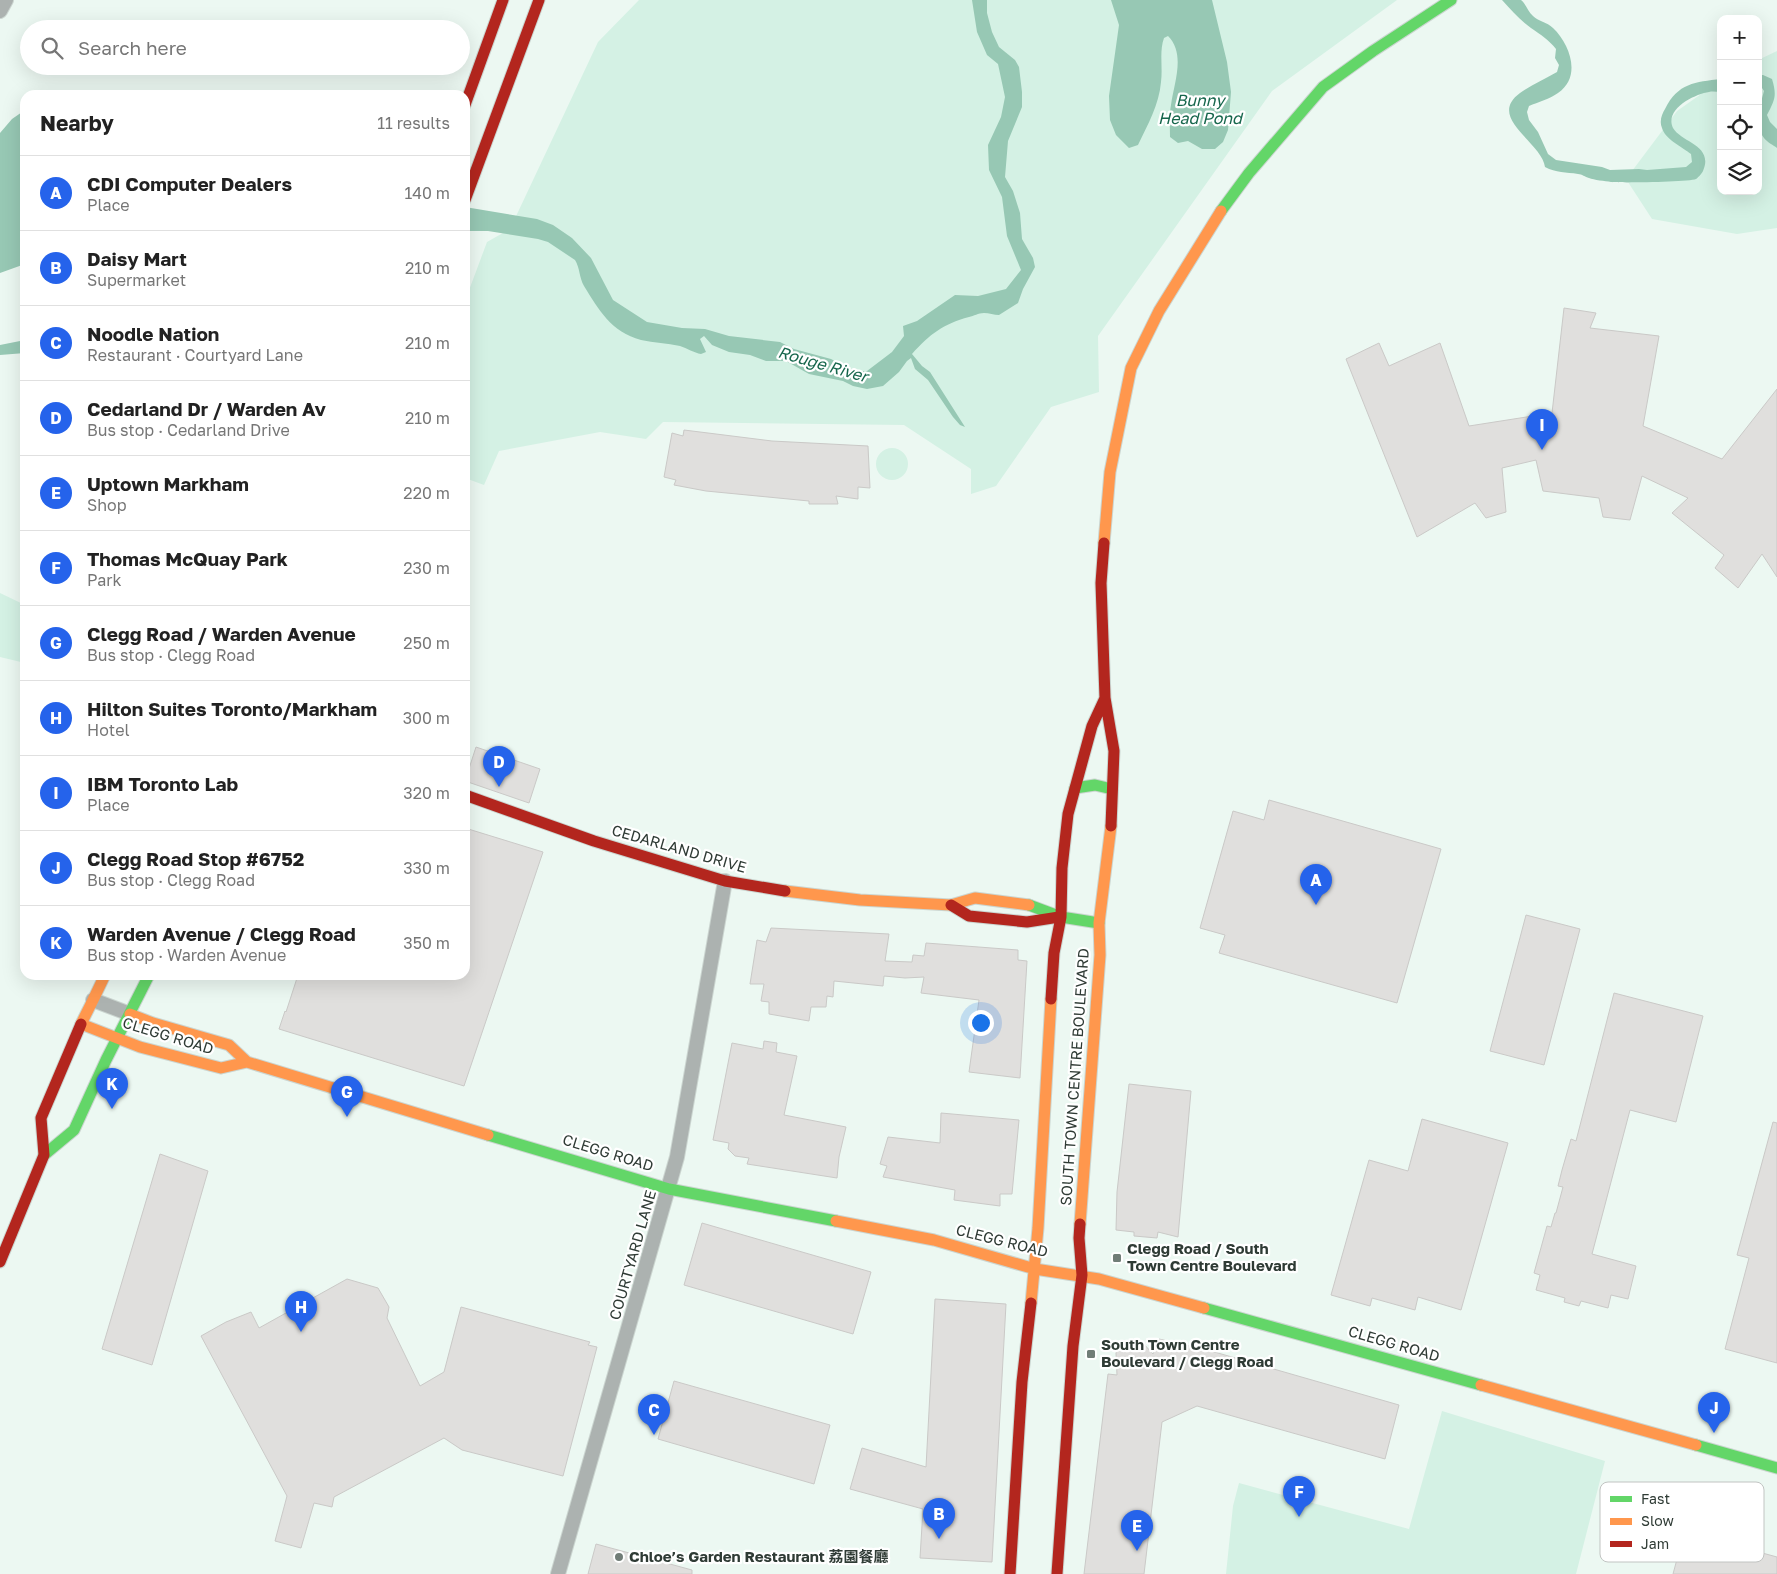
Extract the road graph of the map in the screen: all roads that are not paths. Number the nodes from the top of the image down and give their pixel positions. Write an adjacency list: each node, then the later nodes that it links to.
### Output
1 (6, 0): 5 (street)
2 (503, 0): 6 (street)
3 (539, 0): 7 (street)
4 (1451, 0): 8 (street, SOUTH TOWN CENTRE BOULEVARD)
5 (0, 11)
6 (470, 91)
7 (470, 187)
8 (1105, 698): 9 (street, SOUTH TOWN CENTRE BOULEVARD); 10 (street, SOUTH TOWN CENTRE BOULEVARD)
9 (1075, 788): 10 (street); 14 (street, SOUTH TOWN CENTRE BOULEVARD)
10 (1112, 789): 15 (street, SOUTH TOWN CENTRE BOULEVARD)
11 (470, 797): 12 (street, CEDARLAND DRIVE)
12 (725, 881): 13 (street, CEDARLAND DRIVE); 24 (street, COURTYARD LANE)
13 (951, 905): 14 (street, CEDARLAND DRIVE); 14 (street, CEDARLAND DRIVE)
14 (1061, 917): 15 (street, CEDARLAND DRIVE); 26 (street, SOUTH TOWN CENTRE BOULEVARD)
15 (1099, 923): 27 (street, SOUTH TOWN CENTRE BOULEVARD)
16 (103, 980): 18 (street)
17 (147, 980): 19 (street)
18 (93, 1000): 19 (street, CLEGG ROAD); 20 (street)
19 (130, 1014): 21 (street); 22 (street, CLEGG ROAD)
20 (81, 1024): 21 (street, CLEGG ROAD); 23 (street)
21 (117, 1038): 22 (street, CLEGG ROAD); 23 (street)
22 (247, 1062): 24 (street, CLEGG ROAD)
23 (44, 1155): 25 (street)
24 (669, 1189): 26 (street, CLEGG ROAD); 29 (street, COURTYARD LANE)
25 (0, 1262)
26 (1035, 1269): 27 (street, CLEGG ROAD); 30 (street, SOUTH TOWN CENTRE BOULEVARD)
27 (1082, 1275): 28 (street, CLEGG ROAD); 31 (street, SOUTH TOWN CENTRE BOULEVARD)
28 (1777, 1468)
29 (558, 1574)
30 (1010, 1574)
31 (1057, 1574)

